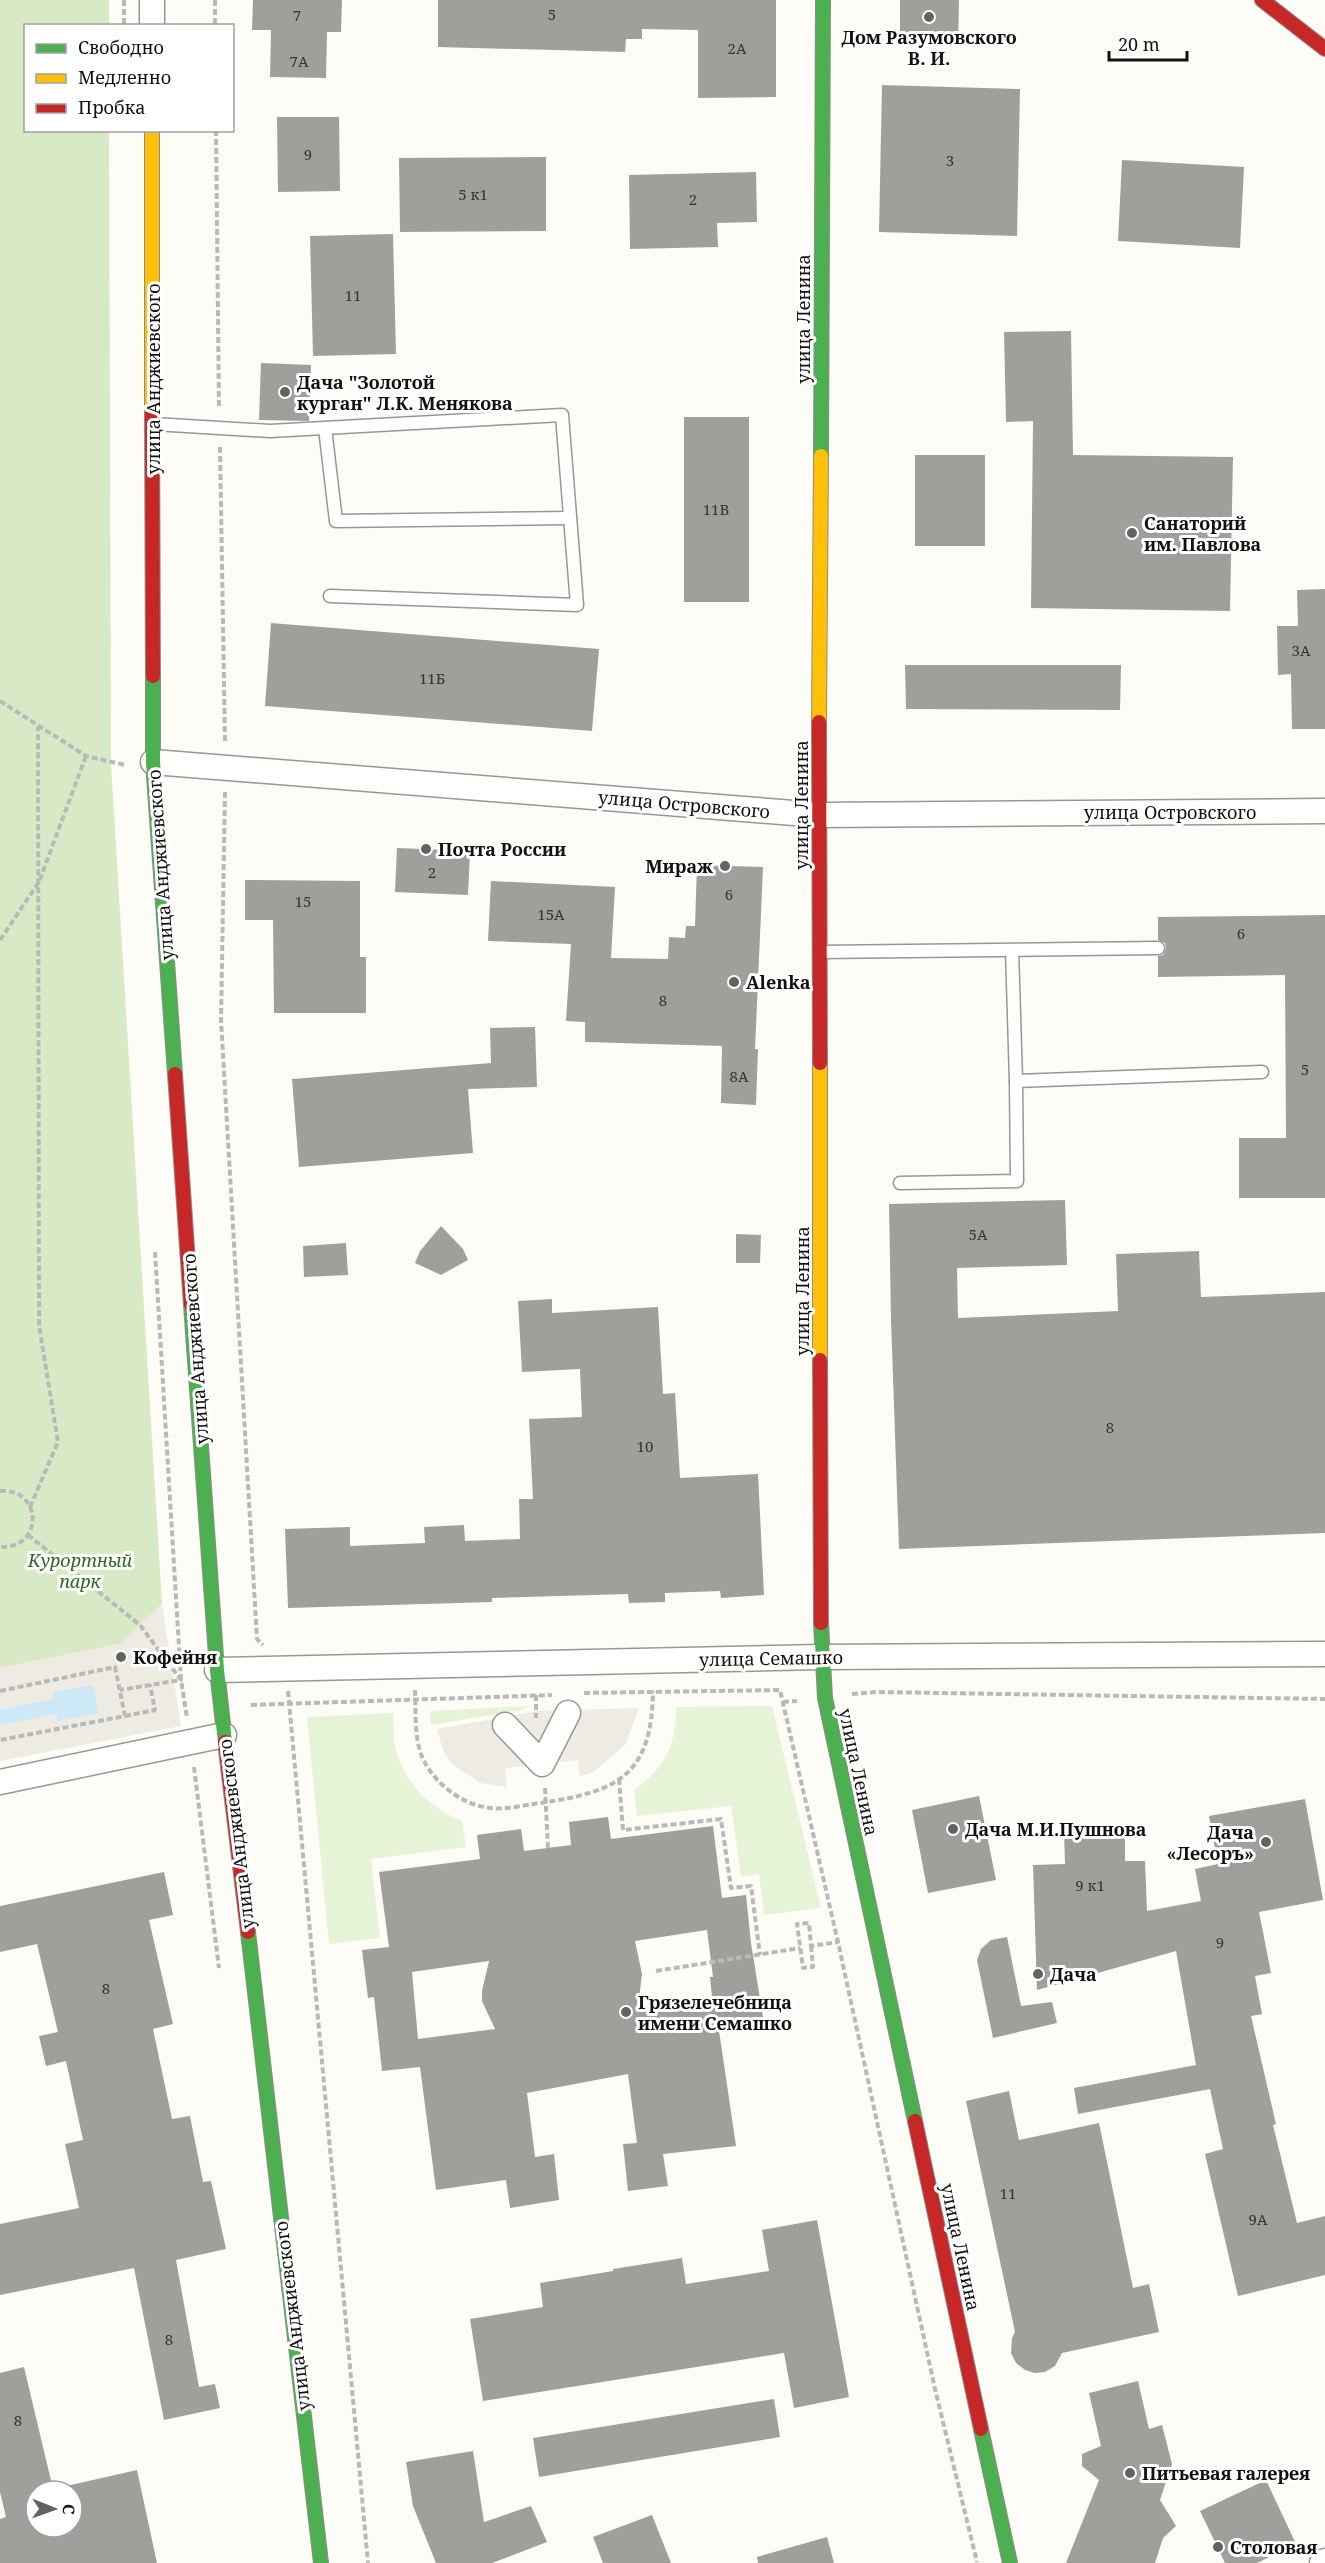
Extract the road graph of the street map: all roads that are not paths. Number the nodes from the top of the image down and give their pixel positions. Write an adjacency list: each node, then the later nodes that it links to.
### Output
1 (152, 0): 4 (street)
2 (823, 0): 13 (street, улица Ленина)
3 (1262, 0): 5 (street)
4 (152, 24)
5 (1325, 49)
6 (152, 132): 7 (street, улица Анджиевского)
7 (153, 424): 8 (lane); 11 (street, улица Анджиевского)
8 (325, 428): 9 (lane); 9 (lane)
9 (570, 518): 10 (lane)
10 (330, 596)
11 (153, 762): 13 (street, улица Островского); 22 (street, улица Анджиевского)
12 (1325, 811): 13 (street, улица Островского)
13 (819, 815): 16 (street, улица Ленина)
14 (1158, 948): 15 (lane)
15 (1011, 950): 16 (lane); 18 (lane)
16 (819, 952): 21 (street, улица Ленина)
17 (1262, 1072): 18 (lane)
18 (1016, 1082): 19 (lane)
19 (900, 1183)
20 (1325, 1654): 21 (street, улица Семашко)
21 (821, 1657): 22 (street, улица Семашко); 28 (street, улица Ленина)
22 (217, 1670): 25 (street, улица Анджиевского)
23 (564, 1704): 24 (street)
24 (505, 1725)
25 (224, 1735): 26 (street); 27 (street, улица Анджиевского)
26 (0, 1782)
27 (321, 2563)
28 (1010, 2563)

